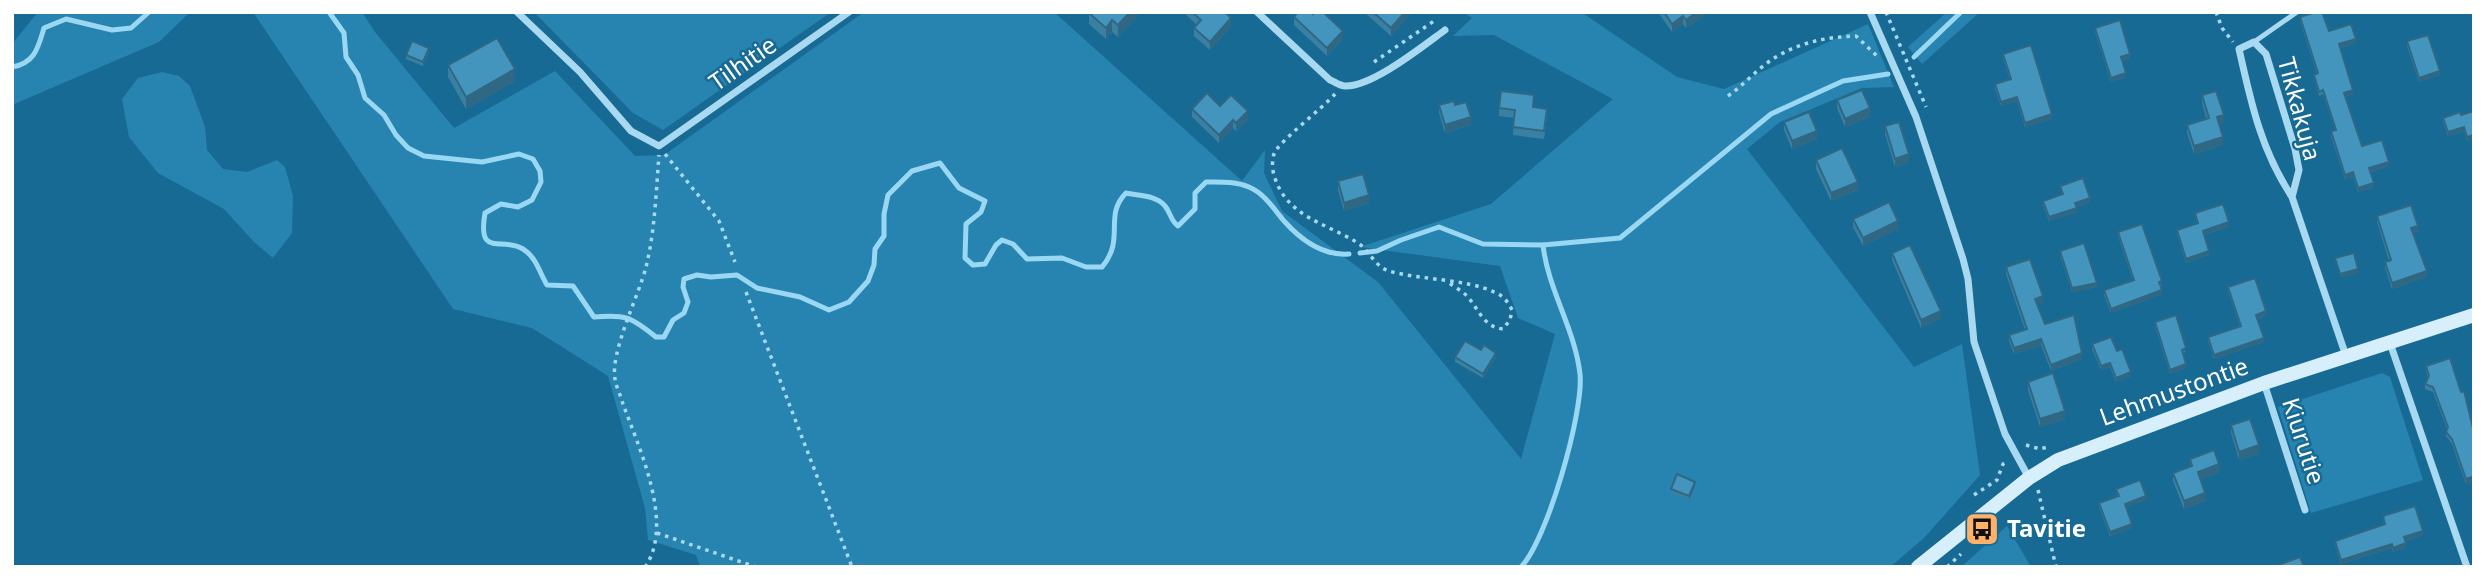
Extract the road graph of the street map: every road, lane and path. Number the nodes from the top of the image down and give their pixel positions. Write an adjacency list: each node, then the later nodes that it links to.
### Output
1 (517, 12): 14 (street)
2 (849, 12): 14 (street, Tilhitie)
3 (1257, 12): 12 (street)
4 (1870, 12): 23 (street)
5 (2216, 12): 9 (path)
6 (2297, 12): 8 (lane)
7 (1445, 30): 11 (path); 12 (street)
8 (2254, 42): 9 (street, Tikkakuja); 15 (street, Tikkakuja)
9 (2239, 49): 15 (street, Tikkakuja)
10 (1876, 56): 13 (path)
11 (1365, 68)
12 (1342, 86): 17 (path)
13 (1728, 96)
14 (659, 146): 16 (path); 30 (path)
15 (2292, 197): 21 (street, Tikkakuja)
16 (735, 262)
17 (1449, 282): 17 (path)
18 (746, 292): 34 (path)
19 (2474, 315): 20 (main road, Lehmustontie)
20 (2390, 342): 21 (main road, Lehmustontie); 38 (street)
21 (2346, 356): 22 (main road, Lehmustontie)
22 (2264, 383): 24 (main road, Lehmustontie); 29 (street, Kiurutie)
23 (2015, 456): 24 (street); 27 (path)
24 (2029, 478): 35 (main road, Lehmustontie)
25 (2046, 485): 26 (path)
26 (2038, 490): 28 (path); 37 (path)
27 (1975, 495)
28 (2031, 495)
29 (2305, 510)
30 (657, 533): 32 (path); 33 (path)
31 (1963, 553): 36 (path)
32 (645, 567)
33 (757, 567)
34 (852, 567)
35 (1918, 567)
36 (1947, 567)
37 (2056, 567)
38 (2467, 567)

